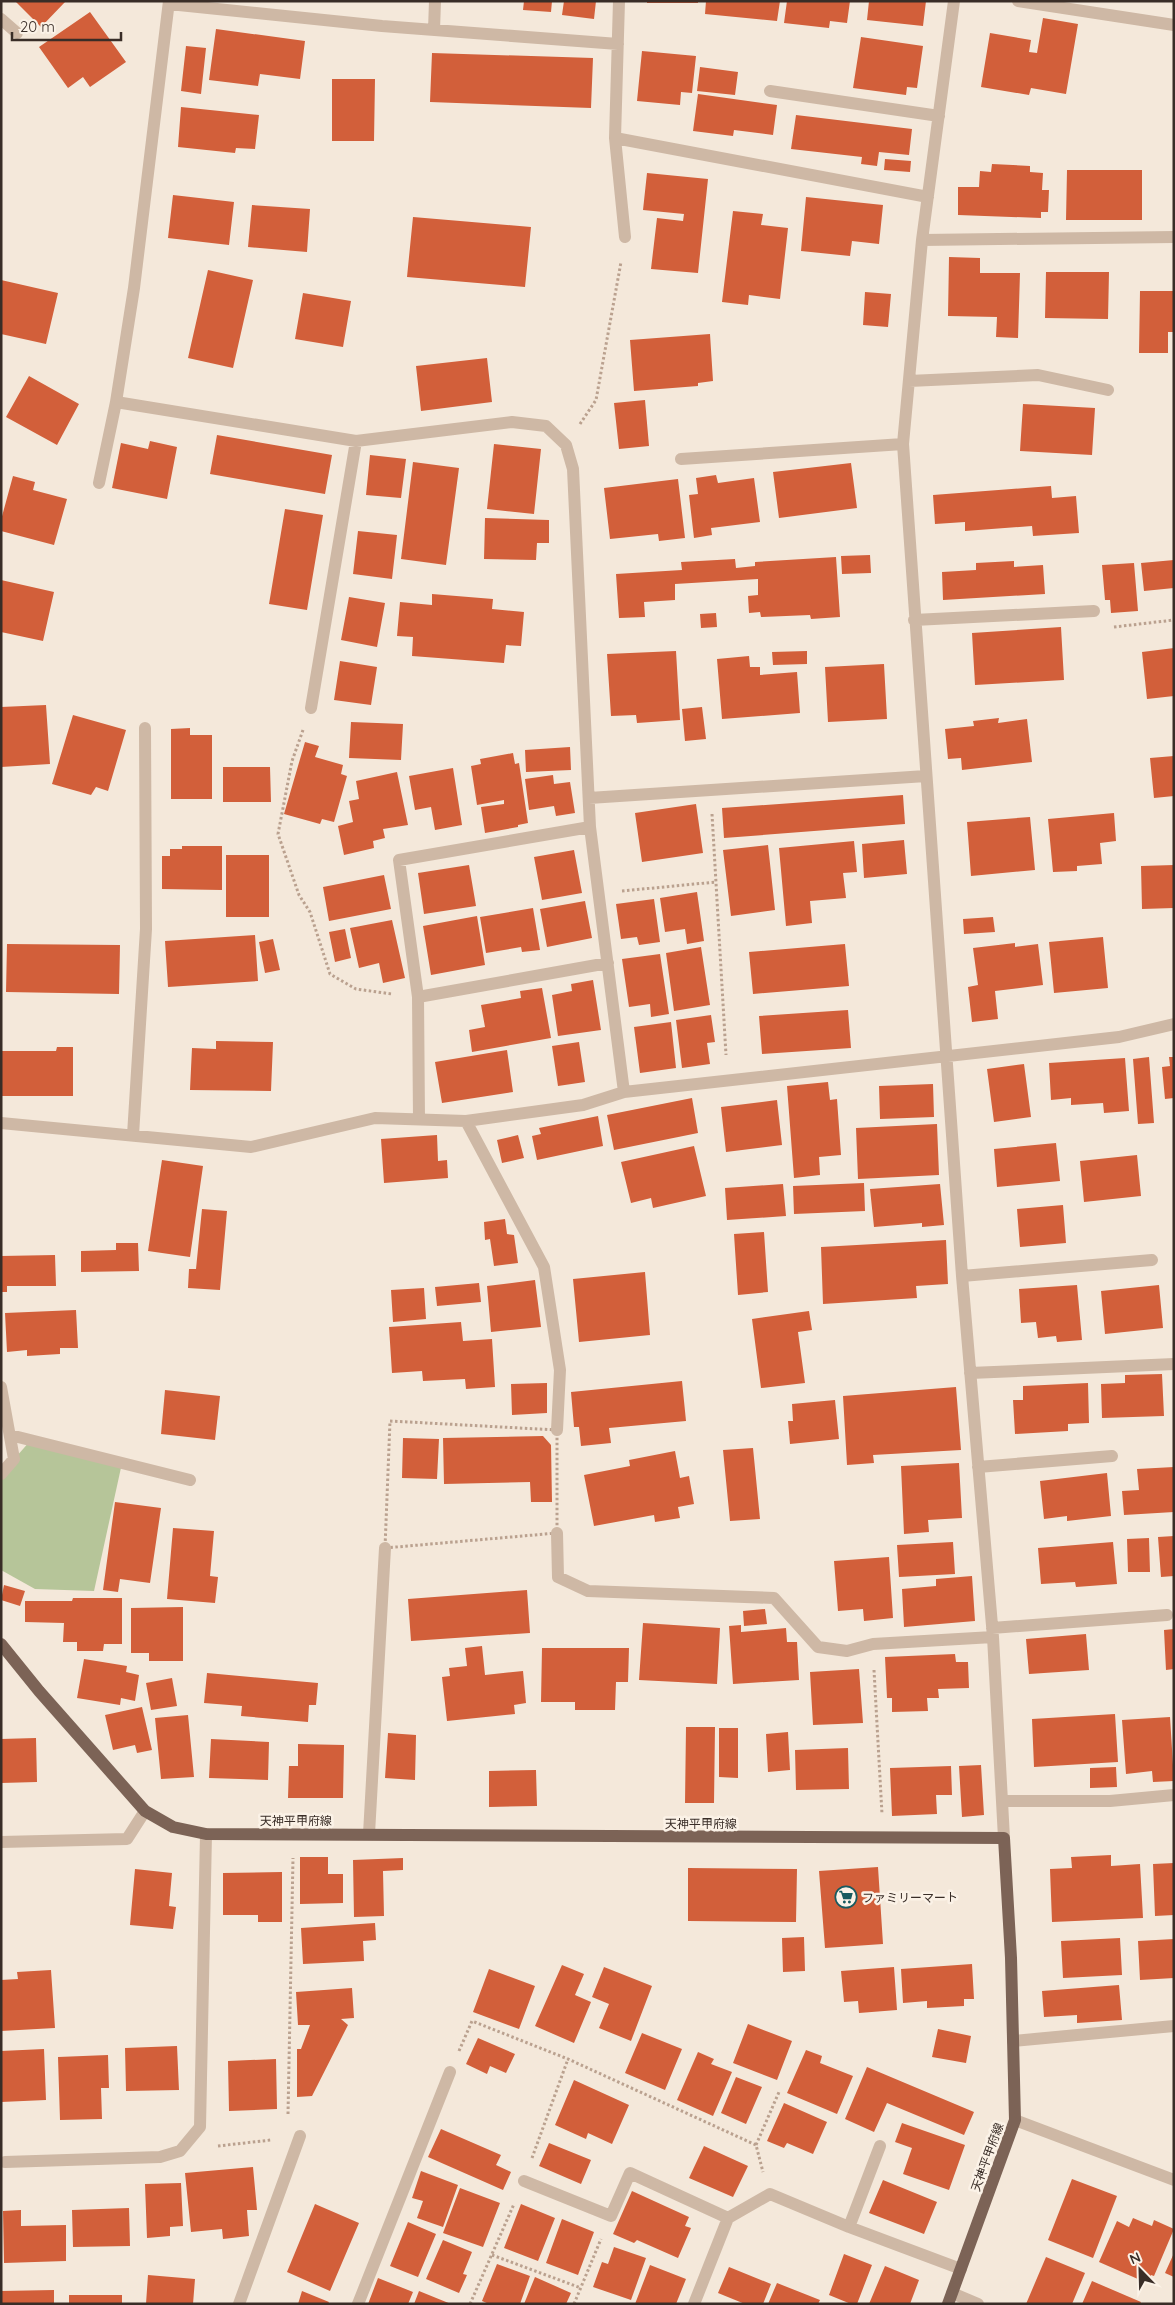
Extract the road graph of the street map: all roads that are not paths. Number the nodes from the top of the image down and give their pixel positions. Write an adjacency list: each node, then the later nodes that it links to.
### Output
1 (435, 1): 8 (street)
2 (619, 1): 10 (street)
3 (954, 1): 12 (street)
4 (1018, 1): 7 (street)
5 (169, 2): 8 (street); 20 (street)
6 (1, 19): 9 (street)
7 (1174, 25)
8 (434, 30): 10 (street)
9 (17, 33)
10 (618, 44): 13 (street)
11 (770, 90): 12 (street)
12 (939, 116): 14 (street)
13 (615, 138): 14 (street); 16 (street)
14 (928, 197): 17 (street)
15 (1174, 236): 17 (street)
16 (625, 237)
17 (922, 240): 18 (street)
18 (909, 381): 19 (street); 22 (street)
19 (1108, 390)
20 (116, 402): 21 (street); 24 (street)
21 (356, 441): 27 (street); 30 (street)
22 (903, 444): 23 (street); 26 (street)
23 (681, 458)
24 (99, 483)
25 (1094, 611): 26 (street)
26 (914, 620): 29 (street)
27 (311, 708)
28 (145, 728): 40 (street)
29 (926, 776): 30 (street); 35 (street)
30 (589, 798): 31 (street)
31 (590, 827): 32 (street); 33 (street)
32 (608, 963): 33 (street); 36 (street)
33 (418, 998): 37 (street)
34 (1174, 1024): 35 (street)
35 (948, 1056): 36 (street); 42 (street)
36 (624, 1092): 38 (street)
37 (419, 1120): 38 (street); 40 (street)
38 (466, 1121): 46 (street)
39 (1, 1123): 40 (street)
40 (133, 1135)
41 (1152, 1260): 42 (street)
42 (962, 1276): 44 (street)
43 (1174, 1364): 44 (street)
44 (970, 1373): 49 (street)
45 (1, 1387): 47 (street)
46 (557, 1430)
47 (10, 1435): 50 (street); 51 (street)
48 (1112, 1456): 49 (street)
49 (978, 1467): 55 (street)
50 (1, 1474)
51 (190, 1480)
52 (557, 1533): 55 (street)
53 (384, 1548): 61 (street)
54 (1166, 1615): 55 (street)
55 (992, 1632): 58 (street)
56 (1, 1644): 59 (main road, 天神平甲府線)
57 (1174, 1795): 58 (street)
58 (1003, 1801): 62 (street)
59 (146, 1811): 60 (main road, 天神平甲府線); 63 (street)
60 (206, 1834): 61 (main road, 天神平甲府線); 70 (street)
61 (369, 1834): 62 (main road, 天神平甲府線)
62 (1004, 1838): 65 (main road, 天神平甲府線)
63 (1, 1842)
64 (1174, 2026): 65 (street)
65 (1013, 2041): 67 (main road, 天神平甲府線)
66 (450, 2072): 78 (street)
67 (1015, 2120): 71 (street); 75 (main road, 天神平甲府線)
68 (294, 2137): 77 (street)
69 (880, 2146): 74 (street)
70 (5, 2162)
71 (1174, 2180)
72 (524, 2181): 73 (street)
73 (728, 2218): 74 (street); 79 (street)
74 (849, 2227): 75 (street)
75 (961, 2269): 76 (main road, 天神平甲府線)
76 (950, 2298): 80 (street)
77 (239, 2304)
78 (358, 2304)
79 (694, 2304)
80 (978, 2304)

